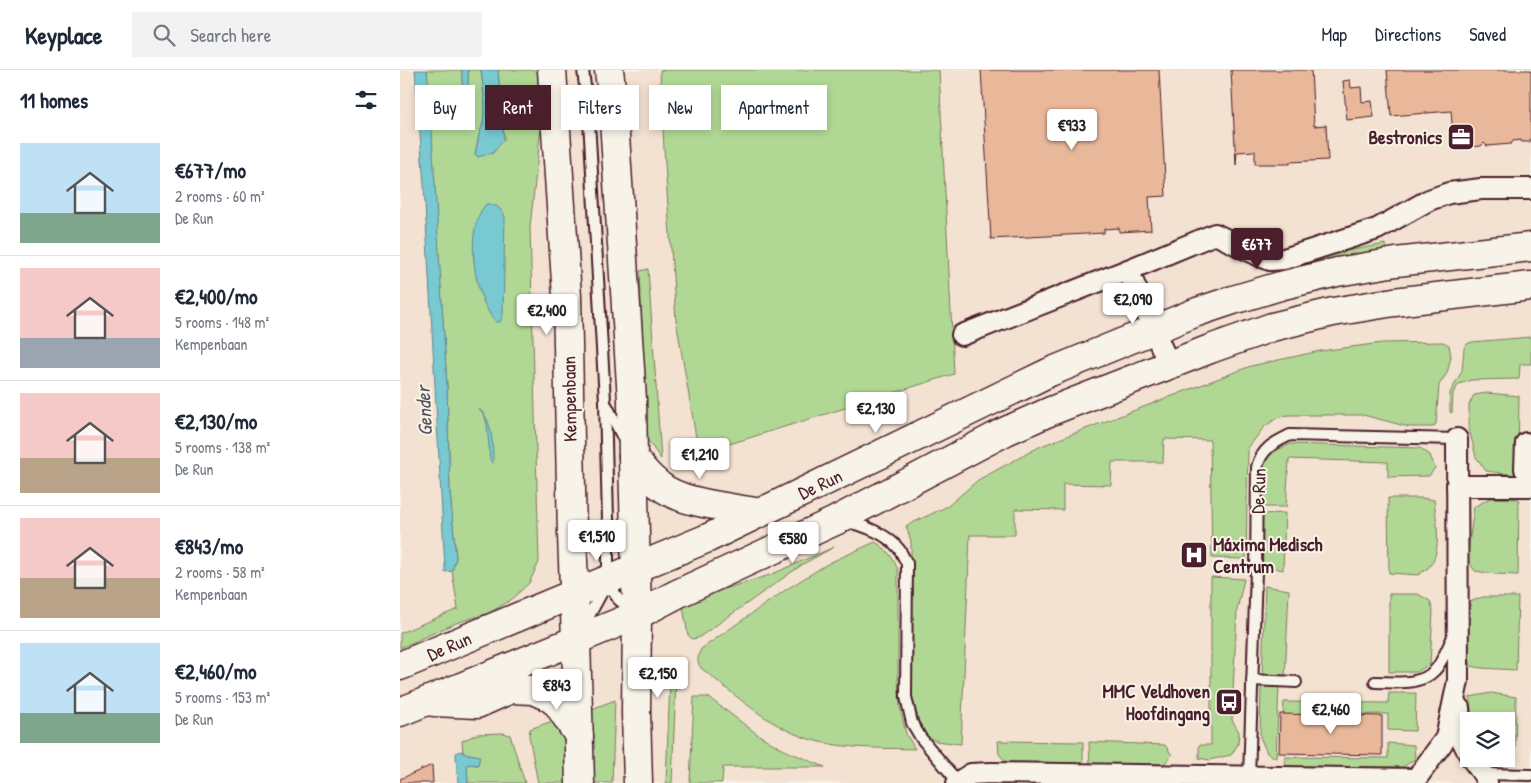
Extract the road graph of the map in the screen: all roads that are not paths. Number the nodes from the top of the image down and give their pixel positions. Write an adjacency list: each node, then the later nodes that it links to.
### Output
1 (552, 70): 22 (main road, Kempenbaan)
2 (583, 70): 11 (lane, Kempenbaan)
3 (609, 70): 14 (main road, Kempenbaan)
4 (1531, 189): 6 (street)
5 (1531, 247): 8 (main road, De Run)
6 (1128, 270): 8 (street); 9 (street)
7 (1531, 286): 10 (main road, De Run)
8 (1154, 329): 10 (street); 18 (main road, De Run)
9 (962, 336)
10 (1169, 365): 19 (main road, De Run)
11 (605, 401): 14 (lane, Kempenbaan); 21 (lane, Kempenbaan)
12 (1457, 439): 16 (street, De Run); 27 (lane, De Run)
13 (1526, 444): 15 (street)
14 (633, 456): 18 (main road); 20 (main road, Kempenbaan)
15 (1531, 469)
16 (1457, 486): 17 (street); 24 (street, De Run)
17 (1531, 486)
18 (760, 513): 20 (main road, De Run)
19 (835, 521): 23 (main road, De Run); 41 (lane, De Run)
20 (636, 569): 21 (main road, De Run); 23 (main road, Kempenbaan)
21 (608, 580): 22 (main road, De Run); 23 (lane, Kempenbaan); 25 (lane, Kempenbaan)
22 (574, 593): 25 (main road, Kempenbaan); 26 (main road, De Run)
23 (637, 615): 25 (main road, De Run); 40 (main road, Kempenbaan)
24 (1458, 628): 28 (street, De Run); 30 (lane)
25 (576, 639): 31 (main road, De Run); 34 (main road, Kempenbaan)
26 (400, 666)
27 (1252, 680): 29 (lane); 37 (lane, De Run)
28 (1458, 681): 33 (street); 38 (street, De Run)
29 (1296, 682)
30 (1375, 682)
31 (425, 702): 32 (main road, De Run); 34 (main road)
32 (400, 712)
33 (1460, 719)
34 (579, 736): 39 (main road, Kempenbaan)
35 (1481, 772): 36 (lane)
36 (1531, 775)
37 (1249, 777): 38 (street, De Run); 41 (street, De Run)
38 (1416, 781)
39 (580, 783)
40 (638, 783)
41 (957, 783)

